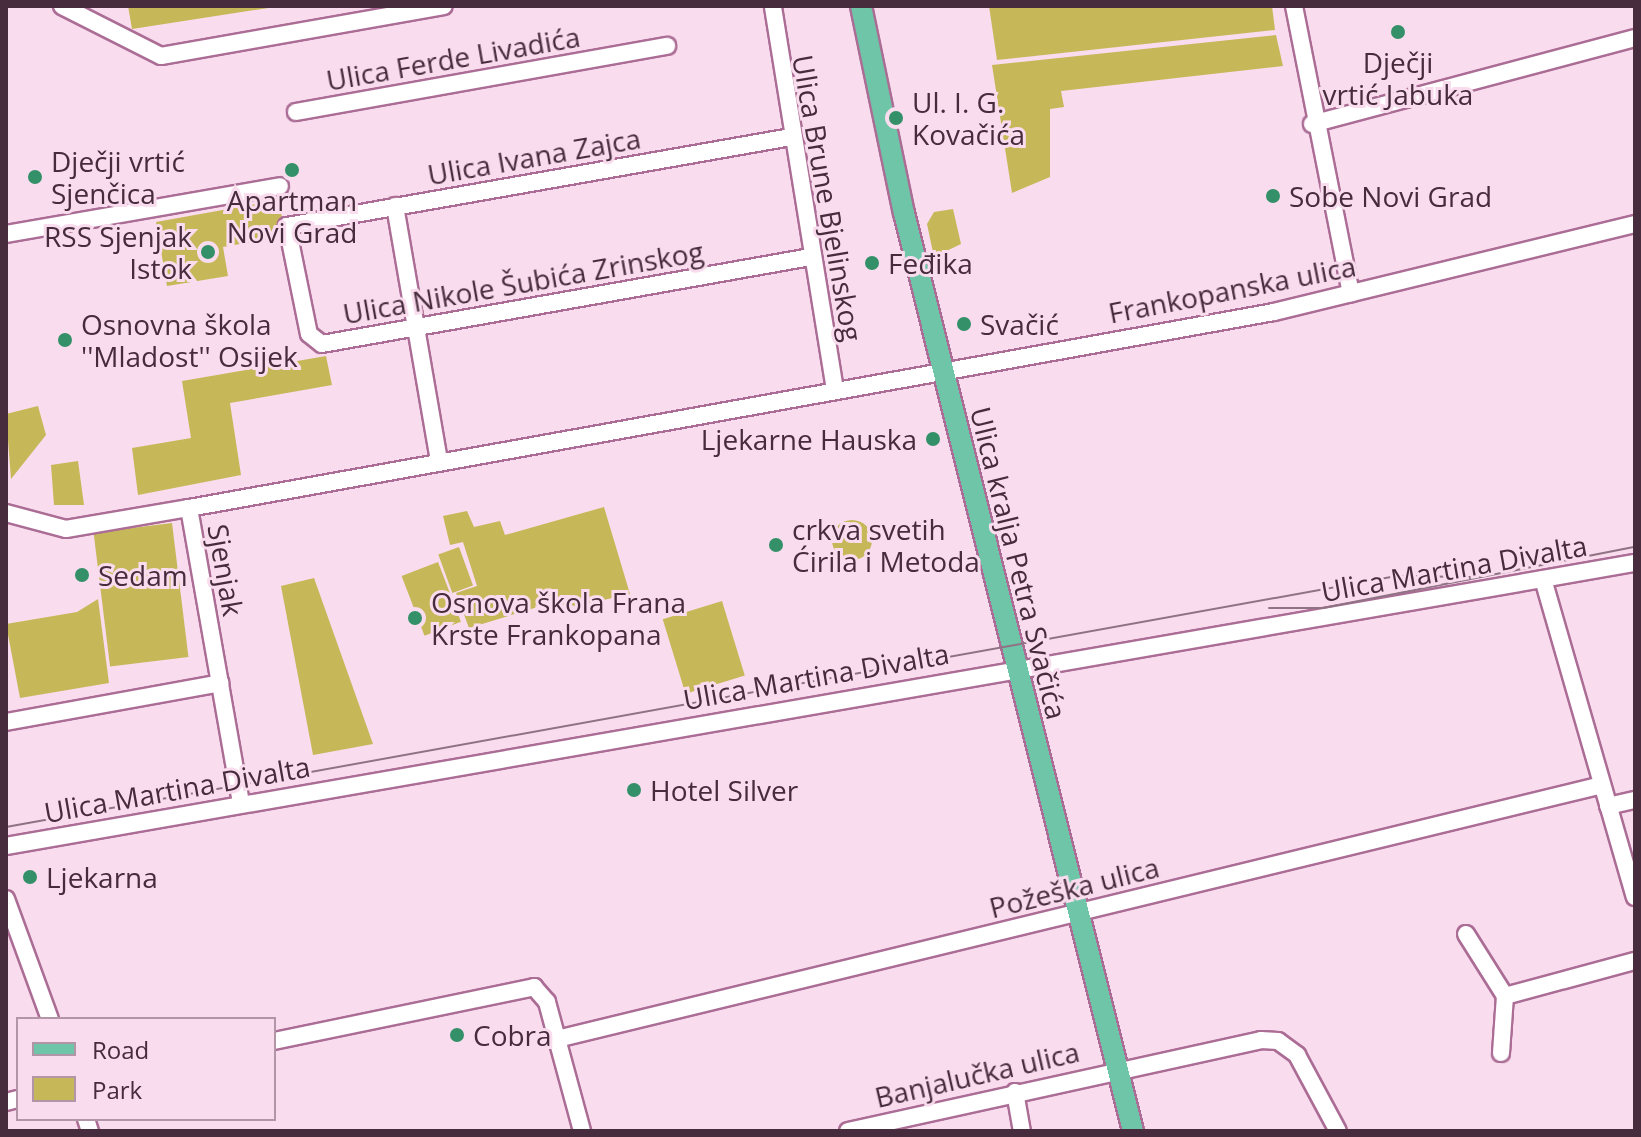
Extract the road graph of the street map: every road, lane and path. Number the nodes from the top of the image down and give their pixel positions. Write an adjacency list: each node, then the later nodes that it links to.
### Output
1 (62, 6): 2 (street)
2 (444, 6)
3 (861, 6): 19 (main road, Ulica kralja Petra Svačića)
4 (1294, 6): 9 (street)
5 (770, 10): 10 (street, Ulica Brune Bjelinskog)
6 (1635, 38): 9 (street)
7 (667, 46): 8 (street, Ulica Ferde Livadića)
8 (296, 112)
9 (1312, 124): 17 (street)
10 (791, 137): 12 (street, Ulica Ivana Zajca); 16 (street, Ulica Brune Bjelinskog)
11 (280, 186): 15 (street)
12 (395, 206): 14 (street, Ulica Ivana Zajca); 18 (street)
13 (1635, 224): 17 (street, Frankopanska ulica)
14 (287, 226): 18 (street, Ulica Nikole Šubića Zrinskog)
15 (6, 234)
16 (811, 257): 18 (street, Ulica Nikole Šubića Zrinskog); 20 (street, Ulica Brune Bjelinskog)
17 (1351, 293): 19 (street, Frankopanska ulica)
18 (416, 327): 21 (street)
19 (943, 369): 20 (street, Frankopanska ulica); 26 (main road, Ulica kralja Petra Svačića)
20 (835, 388): 21 (street, Frankopanska ulica)
21 (439, 462): 22 (street, Frankopanska ulica)
22 (189, 508): 23 (street, Sjenjak); 27 (street, Sjenjak)
23 (6, 513)
24 (1635, 563): 25 (street, Ulica Martina Divalta)
25 (1543, 579): 26 (street, Ulica Martina Divalta); 29 (street)
26 (1017, 669): 31 (street, Ulica Martina Divalta); 36 (main road, Ulica kralja Petra Svačića)
27 (220, 683): 28 (street); 31 (street, Sjenjak)
28 (6, 722)
29 (1602, 785): 32 (street); 36 (street, Požeška ulica)
30 (1635, 800): 32 (street)
31 (241, 803): 33 (street, Ulica Martina Divalta)
32 (1608, 806): 34 (street)
33 (6, 846)
34 (1635, 897)
35 (6, 899): 40 (street)
36 (1075, 914): 41 (street, Požeška ulica); 44 (main road, Ulica kralja Petra Svačića)
37 (1466, 934): 39 (street)
38 (1635, 961): 39 (street)
39 (1505, 996): 43 (street)
40 (49, 1017)
41 (557, 1039): 42 (street); 46 (street)
42 (276, 1041)
43 (1501, 1053)
44 (1117, 1068): 45 (street, Banjalučka ulica); 49 (main road, Ulica kralja Petra Svačića); 50 (street, Banjalučka ulica)
45 (1015, 1092): 47 (street, Banjalučka ulica); 48 (street)
46 (582, 1131)
47 (848, 1131)
48 (1022, 1131)
49 (1133, 1131)
50 (1338, 1131)

